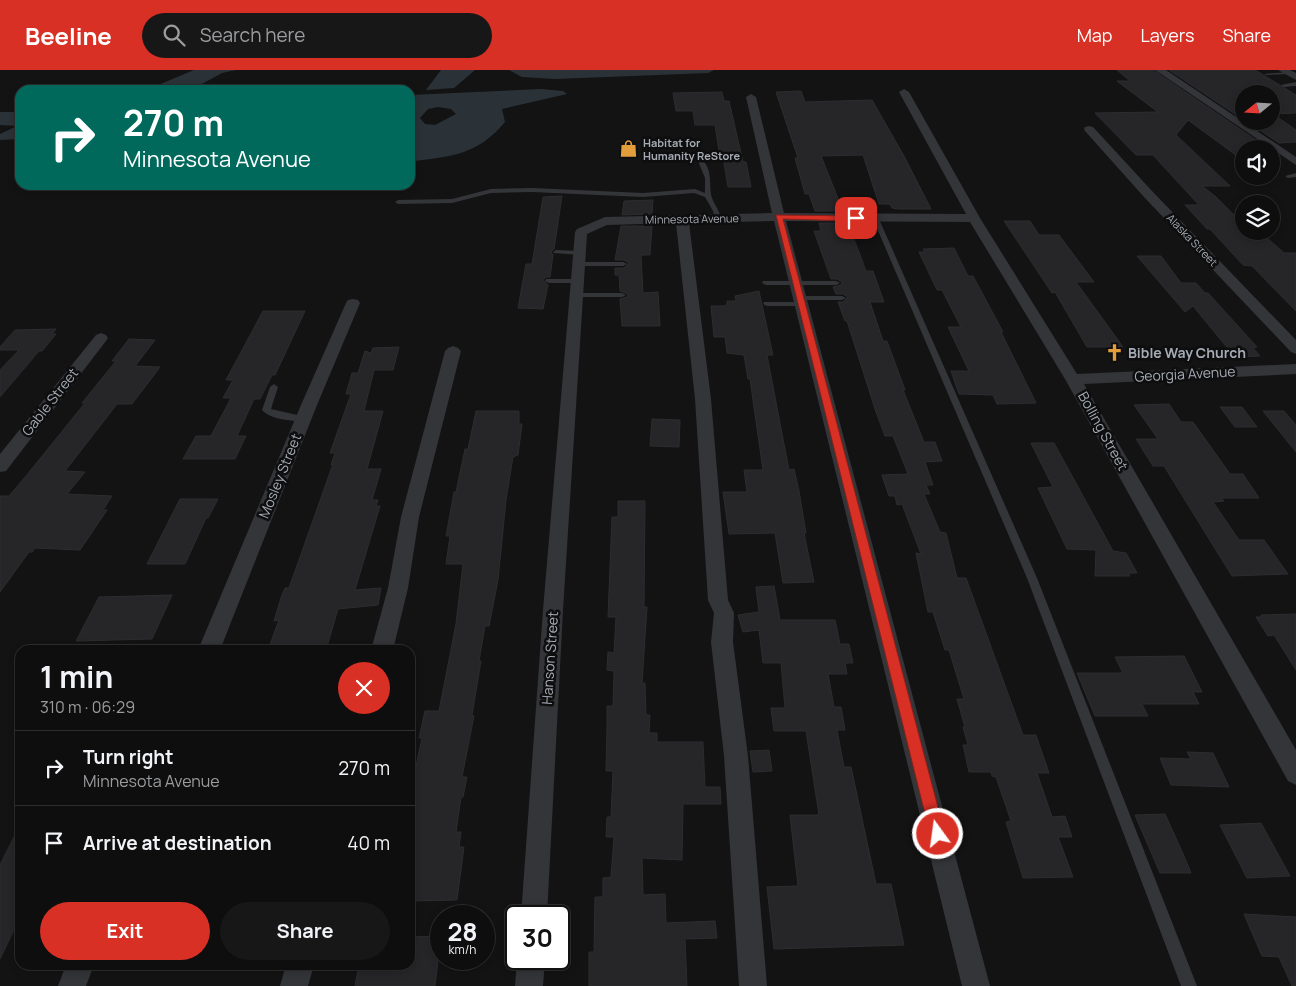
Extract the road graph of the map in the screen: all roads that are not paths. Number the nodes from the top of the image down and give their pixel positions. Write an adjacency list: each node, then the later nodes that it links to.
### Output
1 (1160, 70): 10 (street)
2 (1267, 72): 3 (lane)
3 (1287, 74)
4 (1296, 84): 5 (lane)
5 (1284, 85)
6 (904, 92): 17 (street, Bolling Street)
7 (751, 97): 15 (street)
8 (1090, 129): 34 (street, Alaska Street)
9 (701, 161): 13 (lane)
10 (1296, 162)
11 (1296, 175): 12 (lane)
12 (1288, 176)
13 (708, 196): 14 (lane); 16 (lane)
14 (398, 202)
15 (779, 217): 16 (street, Minnesota Avenue); 18 (street, Minnesota Avenue); 29 (street)
16 (718, 218): 19 (street, Minnesota Avenue)
17 (974, 218): 18 (street, Minnesota Avenue); 37 (street, Bolling Street)
18 (876, 219): 54 (lane)
19 (682, 220): 21 (street, Minnesota Avenue); 52 (street)
20 (556, 252): 21 (lane)
21 (579, 259): 22 (lane); 24 (street, Minnesota Avenue)
22 (622, 264)
23 (549, 281): 24 (lane)
24 (578, 281): 27 (street, Minnesota Avenue)
25 (766, 283): 29 (lane)
26 (836, 283): 29 (lane)
27 (577, 295): 28 (lane); 39 (street, Minnesota Avenue)
28 (622, 295)
29 (799, 295): 30 (lane); 32 (lane); 53 (street)
30 (842, 298)
31 (353, 303): 40 (street, Mosley Street)
32 (767, 304)
33 (101, 338): 41 (street, Gable Street)
34 (1296, 349)
35 (453, 351): 43 (street)
36 (1296, 369): 37 (street, Georgia Avenue)
37 (1073, 379): 44 (street, Bolling Street)
38 (274, 387): 40 (lane)
39 (569, 400): 45 (street, Hanson Street)
40 (303, 419): 42 (street, Mosley Street)
41 (0, 466)
42 (211, 645)
43 (383, 645)
44 (1296, 773)
45 (535, 905)
46 (78, 970): 49 (street)
47 (299, 970): 50 (street)
48 (530, 970): 51 (street)
49 (72, 986)
50 (294, 986)
51 (529, 986)
52 (754, 986)
53 (976, 986)
54 (1189, 986)

